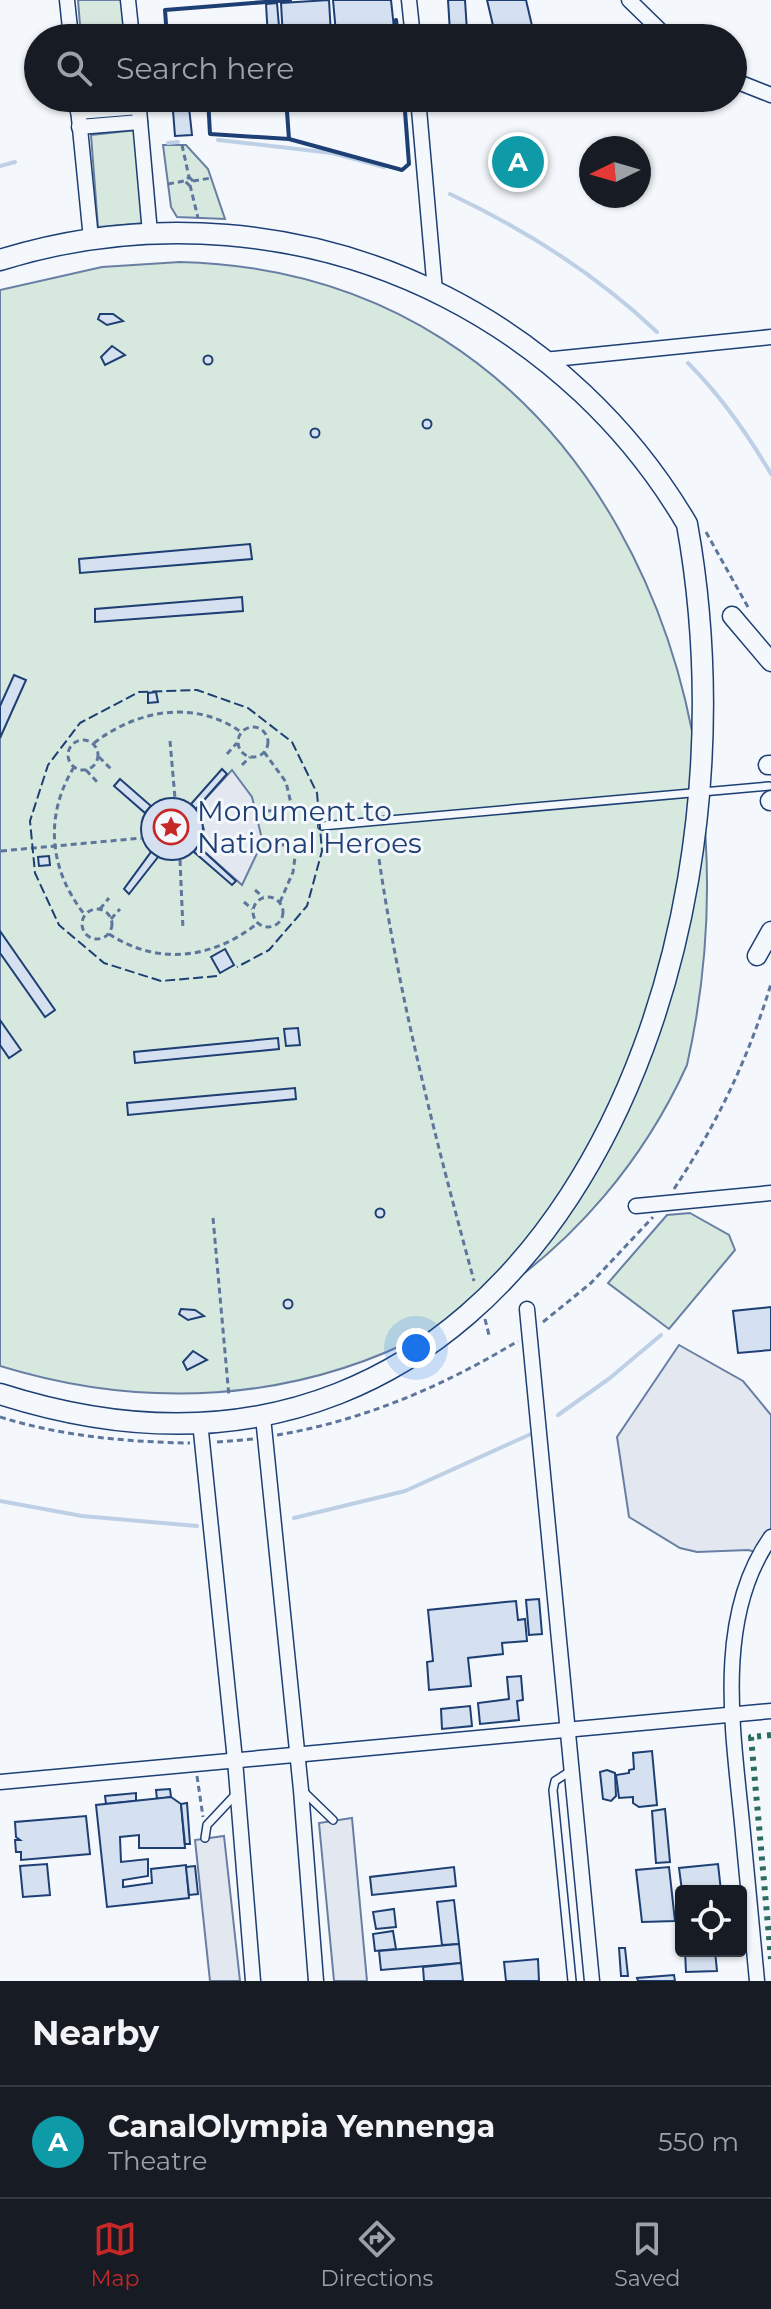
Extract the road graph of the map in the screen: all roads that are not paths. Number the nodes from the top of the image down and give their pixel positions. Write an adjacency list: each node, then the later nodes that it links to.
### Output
1 (67, 0): 5 (street)
2 (128, 0): 6 (street)
3 (409, 0): 7 (street)
4 (629, 0): 8 (street)
5 (70, 24)
6 (131, 24)
7 (412, 24)
8 (654, 24)
9 (747, 86): 10 (street)
10 (771, 95)
11 (78, 112): 15 (street)
12 (139, 112): 14 (street)
13 (419, 112): 17 (street)
14 (150, 233): 15 (main road); 17 (main road)
15 (91, 239): 16 (main road)
16 (0, 260)
17 (435, 291): 19 (main road)
18 (771, 337): 19 (street)
19 (544, 360): 20 (main road)
20 (711, 567)
21 (724, 596): 22 (main road)
22 (732, 616): 23 (main road); 24 (main road)
23 (771, 662)
24 (750, 671)
25 (769, 777): 26 (main road); 27 (lane)
26 (771, 823)
27 (322, 826)
28 (768, 922): 29 (main road)
29 (751, 979)
30 (651, 1188): 32 (main road)
31 (771, 1193): 32 (street)
32 (636, 1206): 33 (main road)
33 (620, 1225)
34 (547, 1294): 35 (main road)
35 (527, 1309): 36 (main road); 44 (street)
36 (487, 1327)
37 (401, 1379): 39 (main road)
38 (0, 1394): 40 (main road)
39 (263, 1417): 40 (main road); 45 (street)
40 (200, 1422): 46 (street)
41 (771, 1537): 43 (street)
42 (771, 1711): 43 (street)
43 (732, 1714): 44 (street); 57 (street)
44 (570, 1729): 45 (street); 47 (street)
45 (296, 1754): 46 (street); 49 (street)
46 (235, 1760): 48 (street); 50 (street)
47 (574, 1769): 55 (lane); 56 (street)
48 (0, 1782)
49 (301, 1790): 51 (lane); 54 (street)
50 (237, 1793): 52 (lane); 53 (street)
51 (333, 1820)
52 (205, 1835)
53 (253, 1981)
54 (316, 1981)
55 (572, 1981)
56 (592, 1981)
57 (757, 1981)

